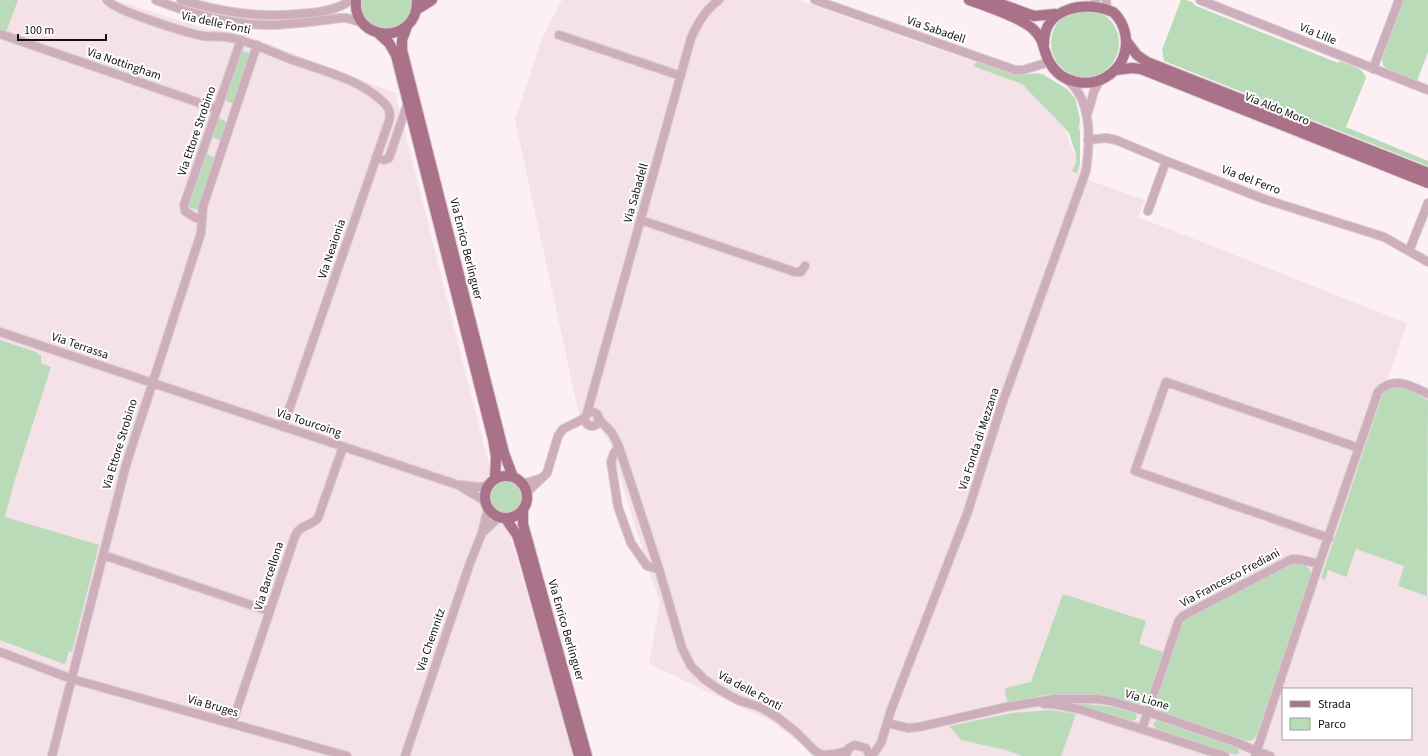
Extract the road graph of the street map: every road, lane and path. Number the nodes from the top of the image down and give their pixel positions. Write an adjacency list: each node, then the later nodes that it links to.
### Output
1 (108, 0): 22 (street, Via delle Fonti)
2 (156, 0): 17 (street)
3 (181, 0): 4 (street)
4 (351, 0)
5 (356, 0): 17 (main road)
6 (432, 0): 15 (main road)
7 (719, 0): 29 (street, Via Sabadell)
8 (815, 0): 26 (street, Via Sabadell)
9 (969, 0): 24 (main road, Via Aldo Moro)
10 (990, 0): 16 (main road, Via Aldo Moro)
11 (1200, 0): 27 (street, Via Lille)
12 (1398, 0): 27 (street)
13 (1096, 1): 14 (main road, Via Aldo Moro); 16 (main road, Via Aldo Moro)
14 (1107, 3): 23 (main road, Via Aldo Moro)
15 (417, 5): 18 (main road, Via Enrico Berlinguer)
16 (1055, 14): 24 (main road, Via Aldo Moro)
17 (363, 23): 19 (main road, Via Enrico Berlinguer)
18 (407, 26): 19 (main road); 57 (main road, Via Enrico Berlinguer)
19 (378, 33): 34 (main road, Via Enrico Berlinguer)
20 (0, 34): 35 (street, Via Nottingham)
21 (559, 35): 29 (street)
22 (241, 40): 25 (street, Via delle Fonti); 35 (street, Via Ettore Strobino)
23 (1126, 42): 28 (main road, Via Aldo Moro); 40 (main road, Via Aldo Moro)
24 (1044, 44): 26 (main road, Via Aldo Moro)
25 (257, 45): 32 (street, Via delle Fonti); 44 (street, Via Ettore Strobino)
26 (1049, 62): 30 (main road, Via Aldo Moro)
27 (1373, 69): 33 (street, Via Lille)
28 (1115, 70): 31 (main road, Via Aldo Moro); 41 (main road, Via Aldo Moro)
29 (681, 76): 45 (street, Via Sabadell)
30 (1064, 77): 31 (main road, Via Aldo Moro); 36 (street)
31 (1100, 80): 36 (street)
32 (364, 89): 38 (street, Via Neaionia)
33 (1428, 90)
34 (408, 102): 38 (street); 58 (main road, Via Enrico Berlinguer)
35 (217, 108): 44 (street, Via Ettore Strobino)
36 (1087, 114): 37 (street)
37 (1088, 140): 39 (street, Via del Ferro); 74 (street, Via Fonda di Mezzana)
38 (376, 157): 53 (street, Via Neaionia)
39 (1166, 161): 43 (street); 46 (street, Via del Ferro)
40 (1428, 173)
41 (1428, 183)
42 (1428, 203): 46 (street)
43 (1148, 211)
44 (202, 220): 50 (street, Via Ettore Strobino)
45 (641, 220): 48 (street); 52 (street, Via Sabadell)
46 (1409, 251): 47 (street, Via del Ferro)
47 (1428, 262)
48 (806, 266)
49 (0, 332): 50 (street, Via Terrassa)
50 (152, 383): 53 (street, Via Tourcoing); 66 (street, Via Ettore Strobino)
51 (1428, 394): 56 (street)
52 (593, 419): 55 (street, Via delle Fonti); 60 (street)
53 (283, 427): 54 (street, Via Tourcoing)
54 (343, 447): 59 (street, Via Tourcoing); 69 (street, Via Barcellona)
55 (619, 447): 68 (street, Via delle Fonti); 68 (street)
56 (1359, 448): 65 (street); 65 (street)
57 (513, 477): 58 (main road); 60 (main road)
58 (491, 483): 59 (street, Via Tourcoing); 61 (main road, Via Enrico Berlinguer)
59 (458, 485): 61 (street, Via Tourcoing)
60 (525, 488): 62 (main road, Via Enrico Berlinguer)
61 (487, 505): 63 (main road, Via Enrico Berlinguer); 64 (street, Via Chemnitz)
62 (523, 510): 63 (main road); 85 (main road, Via Enrico Berlinguer)
63 (503, 518): 64 (street, Via Chemnitz); 84 (main road, Via Enrico Berlinguer)
64 (482, 533): 83 (street, Via Chemnitz)
65 (1329, 538): 67 (street)
66 (103, 555): 69 (street); 71 (street, Via Ettore Strobino)
67 (1319, 564): 73 (street, Via Francesco Frediani); 80 (street)
68 (659, 569): 86 (street, Via delle Fonti)
69 (269, 610): 75 (street, Via Barcellona)
70 (0, 652): 71 (street, Via Bruges)
71 (72, 678): 75 (street, Via Bruges); 81 (street, Via Ettore Strobino)
72 (1025, 705): 73 (street, Via Lione); 74 (street, Via Lione); 76 (street, Via Lione)
73 (1148, 712): 76 (street, Via Francesco Frediani); 80 (street, Via Lione)
74 (887, 723): 77 (street, Via Fonda di Mezzana)
75 (232, 724): 82 (street, Via Bruges)
76 (1142, 729): 88 (street, Via Lione)
77 (881, 743): 78 (street); 87 (street, Via Fonda di Mezzana)
78 (866, 748): 79 (street, Via delle Fonti); 87 (street)
79 (846, 753): 86 (street, Via delle Fonti)
80 (1256, 754): 89 (street, Via Lione)
81 (52, 756)
82 (347, 756)
83 (405, 756)
84 (579, 756)
85 (587, 756)
86 (823, 756)
87 (871, 756)
88 (1225, 756)
89 (1270, 756)

